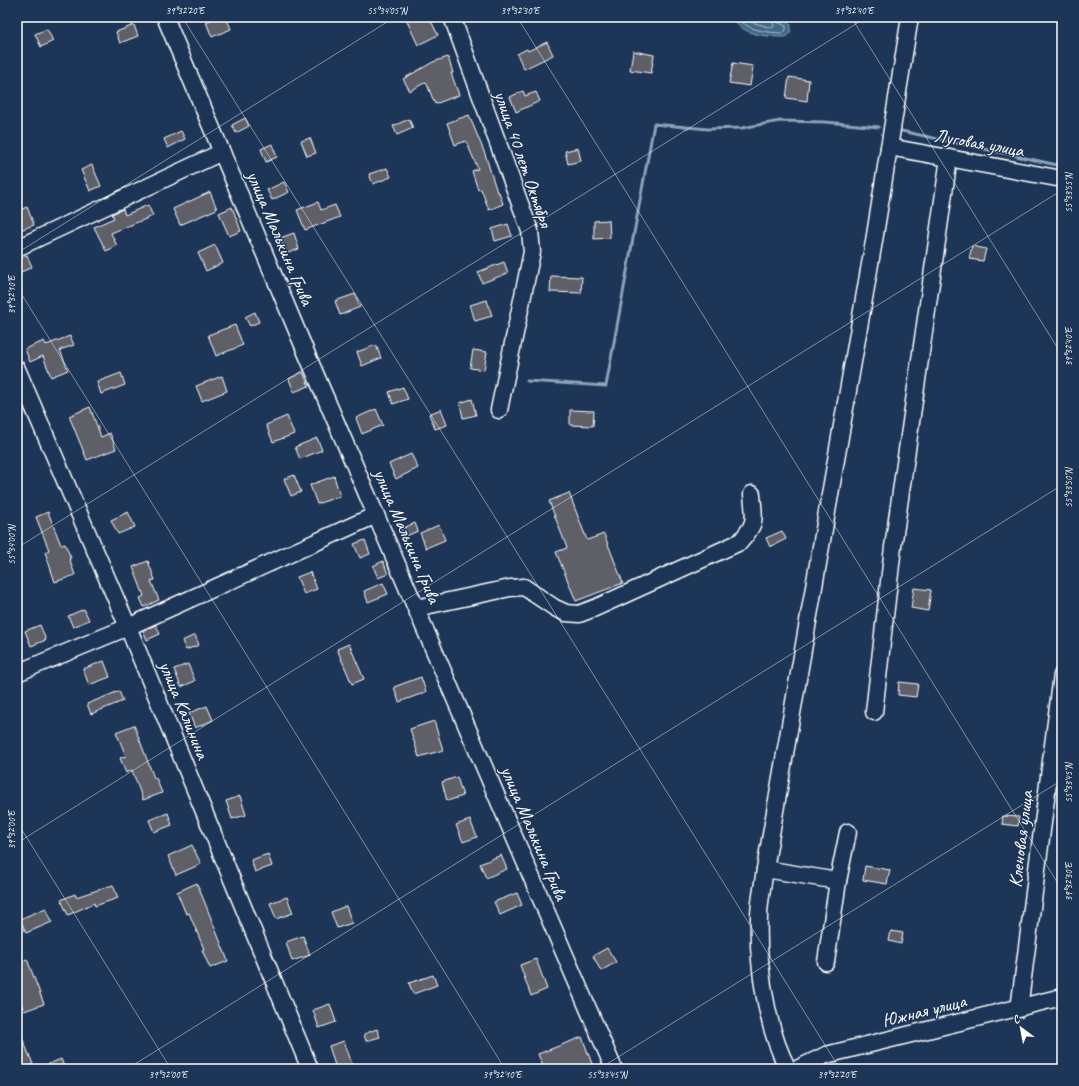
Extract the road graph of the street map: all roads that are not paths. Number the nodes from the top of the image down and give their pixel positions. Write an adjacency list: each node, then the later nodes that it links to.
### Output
1 (165, 17): 5 (street, улица Малькина Грива)
2 (452, 17): 10 (street, улица 40 лет Октября)
3 (910, 17): 4 (street)
4 (888, 147): 6 (street, Луговая улица); 19 (street)
5 (222, 152): 8 (street); 12 (street, улица Малькина Грива)
6 (949, 158): 7 (street, Луговая улица); 17 (street)
7 (1062, 179)
8 (17, 248)
9 (17, 369): 14 (street, улица Калинина)
10 (499, 410)
11 (752, 494): 13 (street)
12 (376, 515): 13 (street, улица Малькина Грива); 14 (street)
13 (416, 608): 25 (street, улица Малькина Грива)
14 (128, 627): 15 (street); 24 (street, улица Калинина)
15 (17, 673)
16 (1062, 675): 23 (street, Кленовая улица)
17 (874, 712)
18 (848, 832): 20 (street)
19 (764, 869): 20 (street); 26 (street)
20 (838, 880): 21 (street)
21 (826, 962)
22 (1062, 997): 23 (street, Южная улица)
23 (1019, 1008): 27 (street, Южная улица)
24 (310, 1069)
25 (614, 1069)
26 (788, 1069)
27 (798, 1069)

